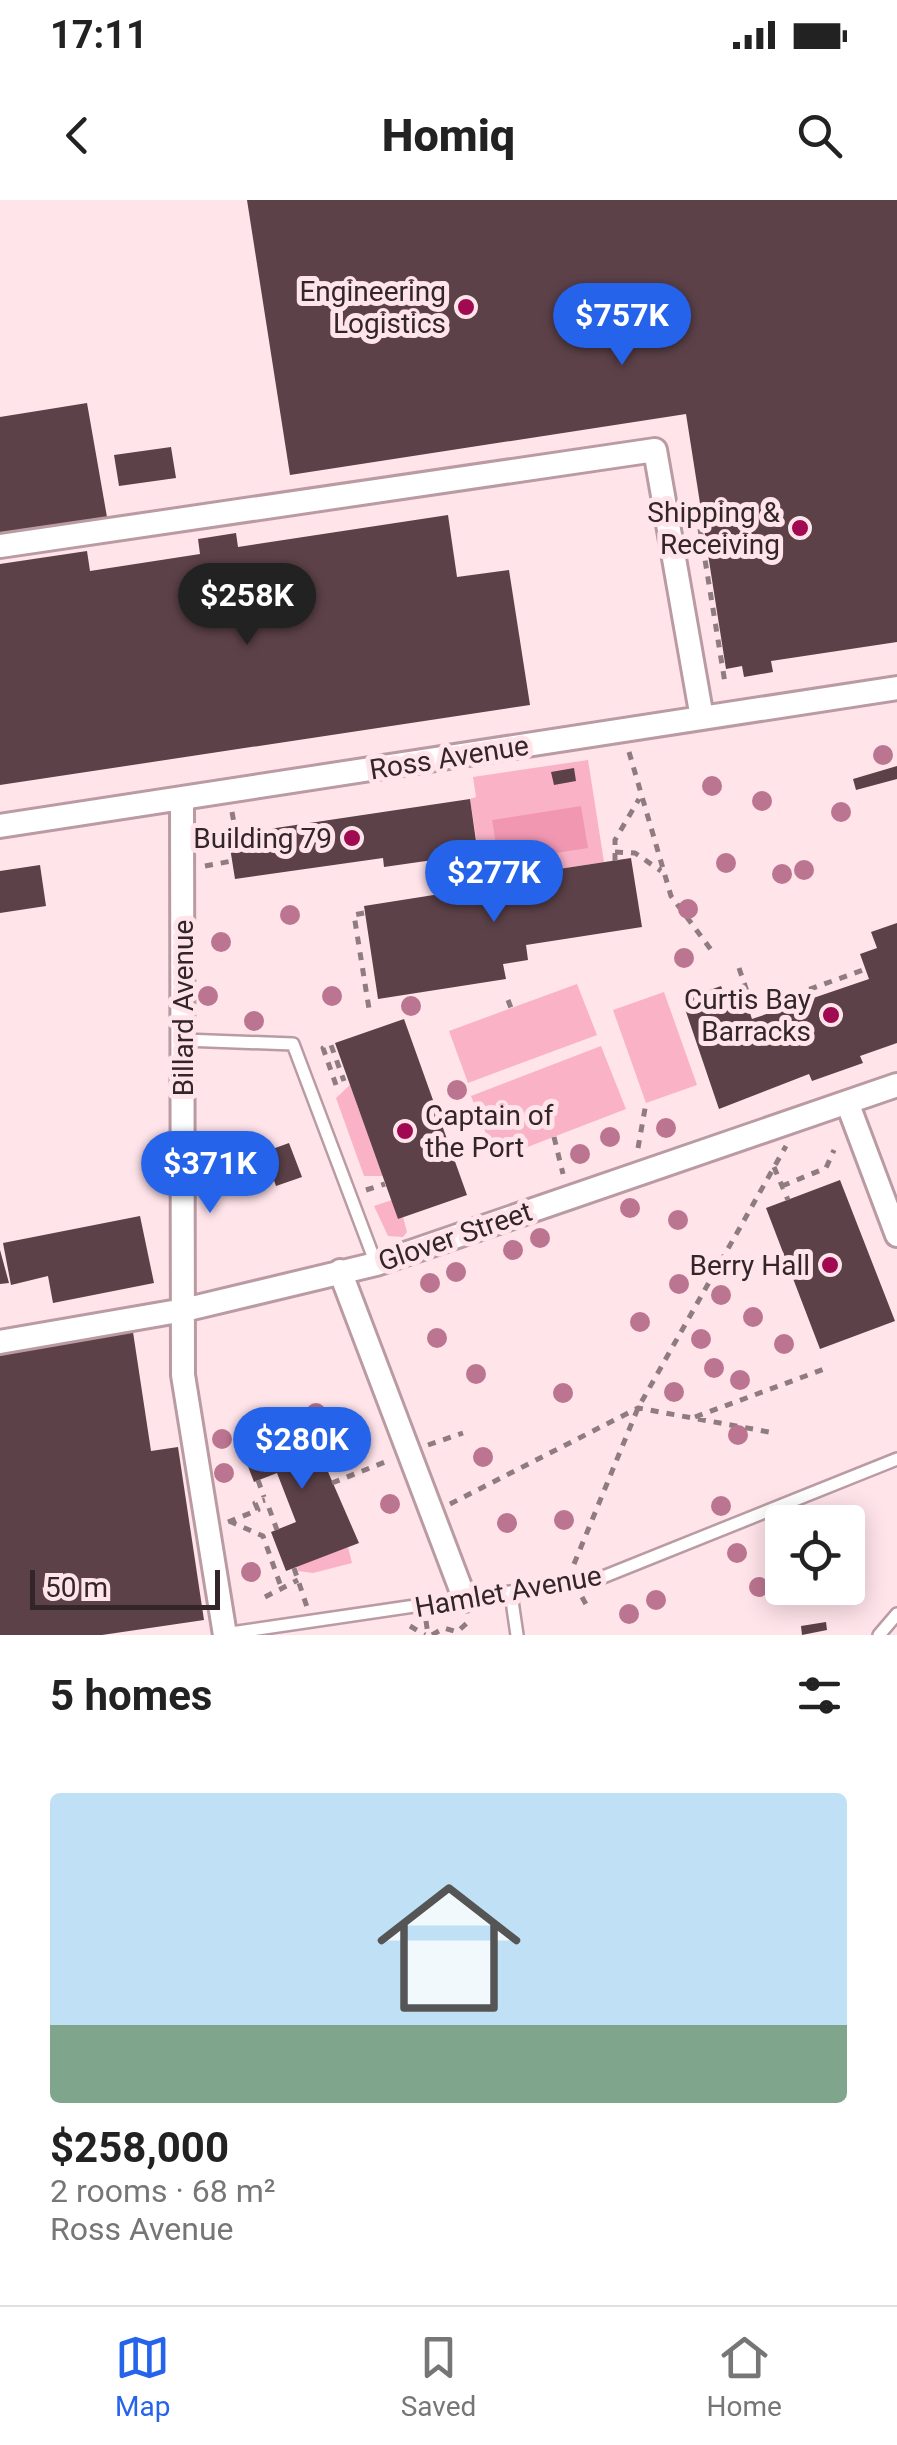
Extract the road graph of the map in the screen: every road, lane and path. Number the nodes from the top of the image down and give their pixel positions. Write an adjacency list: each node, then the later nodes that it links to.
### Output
1 (700, 530): 3 (path)
2 (0, 546): 5 (street)
3 (725, 683)
4 (897, 688): 5 (street, Ross Avenue)
5 (702, 718): 7 (street, Ross Avenue)
6 (628, 749): 8 (path)
7 (182, 798): 10 (street, Ross Avenue); 24 (street, Billard Avenue)
8 (640, 800): 12 (path); 16 (path)
9 (232, 809): 11 (path)
10 (0, 826)
11 (236, 834)
12 (615, 852): 13 (path); 16 (path)
13 (615, 860)
14 (232, 861): 15 (path)
15 (197, 867)
16 (662, 872): 18 (path)
17 (364, 913): 23 (path)
18 (714, 955)
19 (739, 968): 20 (path)
20 (866, 969)
21 (508, 1000): 22 (path)
22 (511, 1008)
23 (370, 1016)
24 (184, 1040): 40 (lane); 42 (street, Billard Avenue)
25 (897, 1085): 27 (street, Glover Street)
26 (333, 1086): 26 (path)
27 (848, 1102): 39 (street); 40 (street, Glover Street)
28 (646, 1103): 32 (path)
29 (792, 1135): 33 (path)
30 (554, 1137): 34 (path)
31 (834, 1150): 36 (path)
32 (636, 1156)
33 (774, 1167): 36 (path); 45 (path)
34 (564, 1182)
35 (385, 1184): 37 (path)
36 (782, 1186): 38 (path)
37 (366, 1190)
38 (788, 1200)
39 (897, 1235)
40 (376, 1264): 41 (street, Glover Street)
41 (340, 1271): 42 (street, Glover Street); 51 (street)
42 (184, 1310): 43 (street, Glover Street); 67 (street, Billard Avenue)
43 (0, 1342)
44 (827, 1368): 46 (path)
45 (638, 1408): 46 (path); 51 (path); 57 (path)
46 (692, 1418): 47 (path)
47 (769, 1432)
48 (897, 1459): 57 (lane, Hamlet Avenue)
49 (258, 1480): 52 (path)
50 (268, 1508): 54 (path)
51 (432, 1512): 63 (street)
52 (229, 1521): 53 (path); 58 (path)
53 (220, 1525)
54 (277, 1530)
55 (294, 1568): 56 (path)
56 (298, 1580): 58 (path); 61 (path)
57 (574, 1583): 59 (lane, Hamlet Avenue); 62 (path)
58 (281, 1587): 60 (path)
59 (512, 1594): 63 (lane, Hamlet Avenue); 69 (lane)
60 (265, 1596)
61 (307, 1608)
62 (588, 1608)
63 (469, 1609): 67 (lane, Hamlet Avenue); 68 (path)
64 (897, 1614): 70 (lane)
65 (426, 1621): 68 (path)
66 (406, 1622): 68 (path)
67 (223, 1635)
68 (428, 1635)
69 (517, 1635)
70 (879, 1635)

